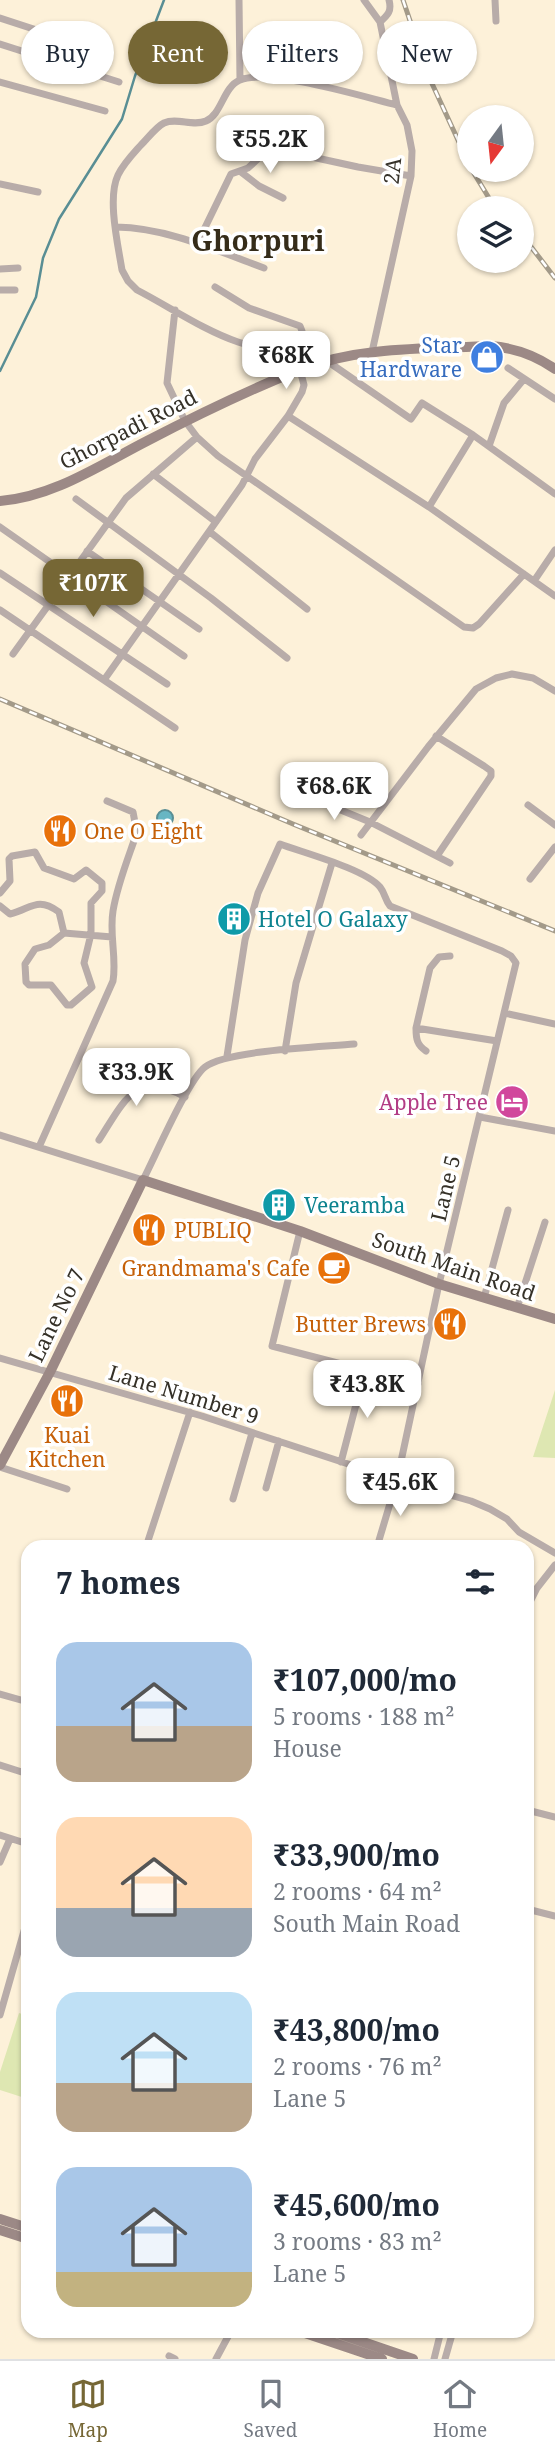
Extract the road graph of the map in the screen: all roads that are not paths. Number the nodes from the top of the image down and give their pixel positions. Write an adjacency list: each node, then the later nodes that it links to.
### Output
1 (239, 0): 11 (street)
2 (364, 0): 6 (street, 2A)
3 (389, 0): 7 (street)
4 (495, 0): 8 (street)
5 (0, 18): 9 (street)
6 (379, 21)
7 (381, 21)
8 (496, 21)
9 (21, 25)
10 (0, 44): 13 (street)
11 (240, 80): 15 (street); 22 (street)
12 (0, 82): 16 (street)
13 (119, 82)
14 (393, 84): 15 (street, 2A)
15 (397, 105): 18 (street, 2A)
16 (105, 111)
17 (241, 172): 18 (street); 21 (street); 23 (street)
18 (411, 176): 32 (street, 2A)
19 (0, 184): 20 (street)
20 (38, 192)
21 (283, 198)
22 (116, 226): 23 (street); 30 (street)
23 (197, 244): 25 (street)
24 (18, 268): 26 (street)
25 (264, 268)
26 (0, 270)
27 (215, 288): 31 (street)
28 (0, 290): 29 (street)
29 (15, 290)
30 (175, 310): 31 (street); 40 (street)
31 (300, 352): 33 (street)
32 (372, 352): 33 (main road, Ghorpadi Road); 35 (main road, Ghorpadi Road)
33 (324, 362): 36 (main road, Ghorpadi Road); 41 (street)
34 (508, 368): 37 (street)
35 (555, 369)
36 (300, 370): 39 (street); 40 (main road, Ghorpadi Road)
37 (524, 379): 38 (street); 43 (street)
38 (555, 399)
39 (288, 416): 45 (street); 49 (street)
40 (186, 421): 42 (street); 48 (main road, Ghorpadi Road)
41 (473, 435): 43 (street); 49 (street)
42 (197, 437): 44 (street); 45 (street)
43 (489, 446): 46 (street)
44 (153, 474): 50 (street); 51 (street)
45 (247, 477): 51 (street); 57 (street)
46 (555, 494)
47 (76, 499): 50 (street)
48 (0, 501)
49 (429, 507): 57 (street)
50 (108, 522): 55 (street); 58 (street)
51 (216, 522): 53 (street)
52 (0, 527): 59 (street)
53 (209, 531): 58 (street); 64 (street)
54 (555, 550): 60 (street)
55 (87, 551): 59 (street); 62 (street)
56 (0, 573): 63 (street)
57 (524, 574): 60 (street)
58 (177, 575): 62 (street); 72 (street)
59 (69, 576): 63 (street); 66 (street)
60 (534, 581): 61 (street)
61 (555, 596)
62 (159, 601): 66 (street); 67 (street)
63 (48, 606): 68 (street); 70 (street)
64 (307, 609)
65 (0, 610): 68 (street)
66 (142, 627): 70 (street); 71 (street)
67 (200, 629)
68 (30, 631): 69 (street); 73 (street)
69 (13, 654)
70 (122, 655): 73 (street); 74 (street)
71 (184, 656)
72 (287, 658)
73 (104, 680): 76 (street)
74 (167, 684)
75 (555, 691): 77 (street)
76 (175, 728)
77 (436, 736): 81 (street); 85 (street)
78 (309, 797): 81 (street)
79 (107, 801): 93 (street)
80 (528, 805): 82 (street)
81 (370, 822): 83 (street); 85 (street)
82 (555, 825)
83 (361, 835)
84 (555, 847): 88 (street)
85 (437, 856): 87 (street)
86 (332, 863): 95 (street, Lane 5); 100 (street); 102 (street)
87 (450, 863)
88 (530, 879)
89 (0, 893): 92 (street)
90 (0, 906): 91 (street)
91 (64, 933): 92 (street); 92 (street)
92 (91, 934): 93 (street)
93 (112, 937): 108 (street)
94 (450, 956): 97 (street)
95 (504, 1013): 96 (street); 98 (street, Lane 5)
96 (555, 1024)
97 (416, 1028): 98 (street); 101 (street)
98 (498, 1041): 104 (street, Lane 5)
99 (354, 1044): 100 (street)
100 (285, 1051): 102 (street)
101 (426, 1051)
102 (227, 1056): 103 (street)
103 (185, 1097): 107 (street); 109 (street)
104 (480, 1117): 105 (street); 113 (street, Lane 5)
105 (555, 1131)
106 (0, 1135): 108 (street)
107 (99, 1140)
108 (39, 1147): 109 (street)
109 (143, 1180): 112 (main road, South Main Road); 119 (main road, Lane No 7)
110 (508, 1210): 114 (street)
111 (545, 1222): 115 (street)
112 (300, 1231): 113 (main road, South Main Road); 118 (street)
113 (439, 1284): 114 (main road, South Main Road); 120 (street, Lane 5)
114 (484, 1298): 115 (main road, South Main Road)
115 (517, 1308): 116 (main road, South Main Road)
116 (555, 1320)
117 (0, 1358): 119 (street, Lane Number 9)
118 (365, 1370): 120 (street); 124 (street)
119 (50, 1372): 121 (street, Lane Number 9); 125 (main road, Lane No 7)
120 (418, 1384): 126 (street, Lane 5)
121 (190, 1412): 122 (street, Lane Number 9); 130 (street)
122 (252, 1433): 123 (street, Lane Number 9); 129 (street)
123 (279, 1441): 124 (street, Lane Number 9); 127 (street)
124 (341, 1462): 126 (street, Lane Number 9)
125 (0, 1466): 128 (street)
126 (397, 1480): 131 (street, Lane 5); 132 (street, Lane Number 9)
127 (267, 1488)
128 (67, 1489)
129 (233, 1499)
130 (148, 1540)
131 (379, 1540)
132 (533, 1540)
133 (534, 1541): 134 (street, Lane Number 9)
134 (555, 1553)
135 (555, 1565): 136 (street)
136 (534, 1594)
137 (0, 1694): 138 (street)
138 (21, 1700)
139 (0, 1765): 140 (street)
140 (21, 1772)
141 (534, 1812): 142 (street)
142 (555, 1816)
143 (0, 1835): 144 (street)
144 (10, 1839): 145 (street); 146 (street)
145 (21, 1842)
146 (0, 1862)
147 (534, 1911): 148 (street)
148 (555, 1916)
149 (21, 1942): 150 (street)
150 (0, 2015)
151 (0, 2219): 152 (main road)
152 (21, 2226)
153 (0, 2230): 154 (main road)
154 (21, 2237)
155 (227, 2338): 160 (street)
156 (320, 2338): 161 (main road)
157 (352, 2338): 162 (main road)
158 (439, 2338): 163 (street)
159 (451, 2338): 164 (street)
160 (216, 2359)
161 (382, 2359)
162 (413, 2359)
163 (434, 2359)
164 (445, 2359)

